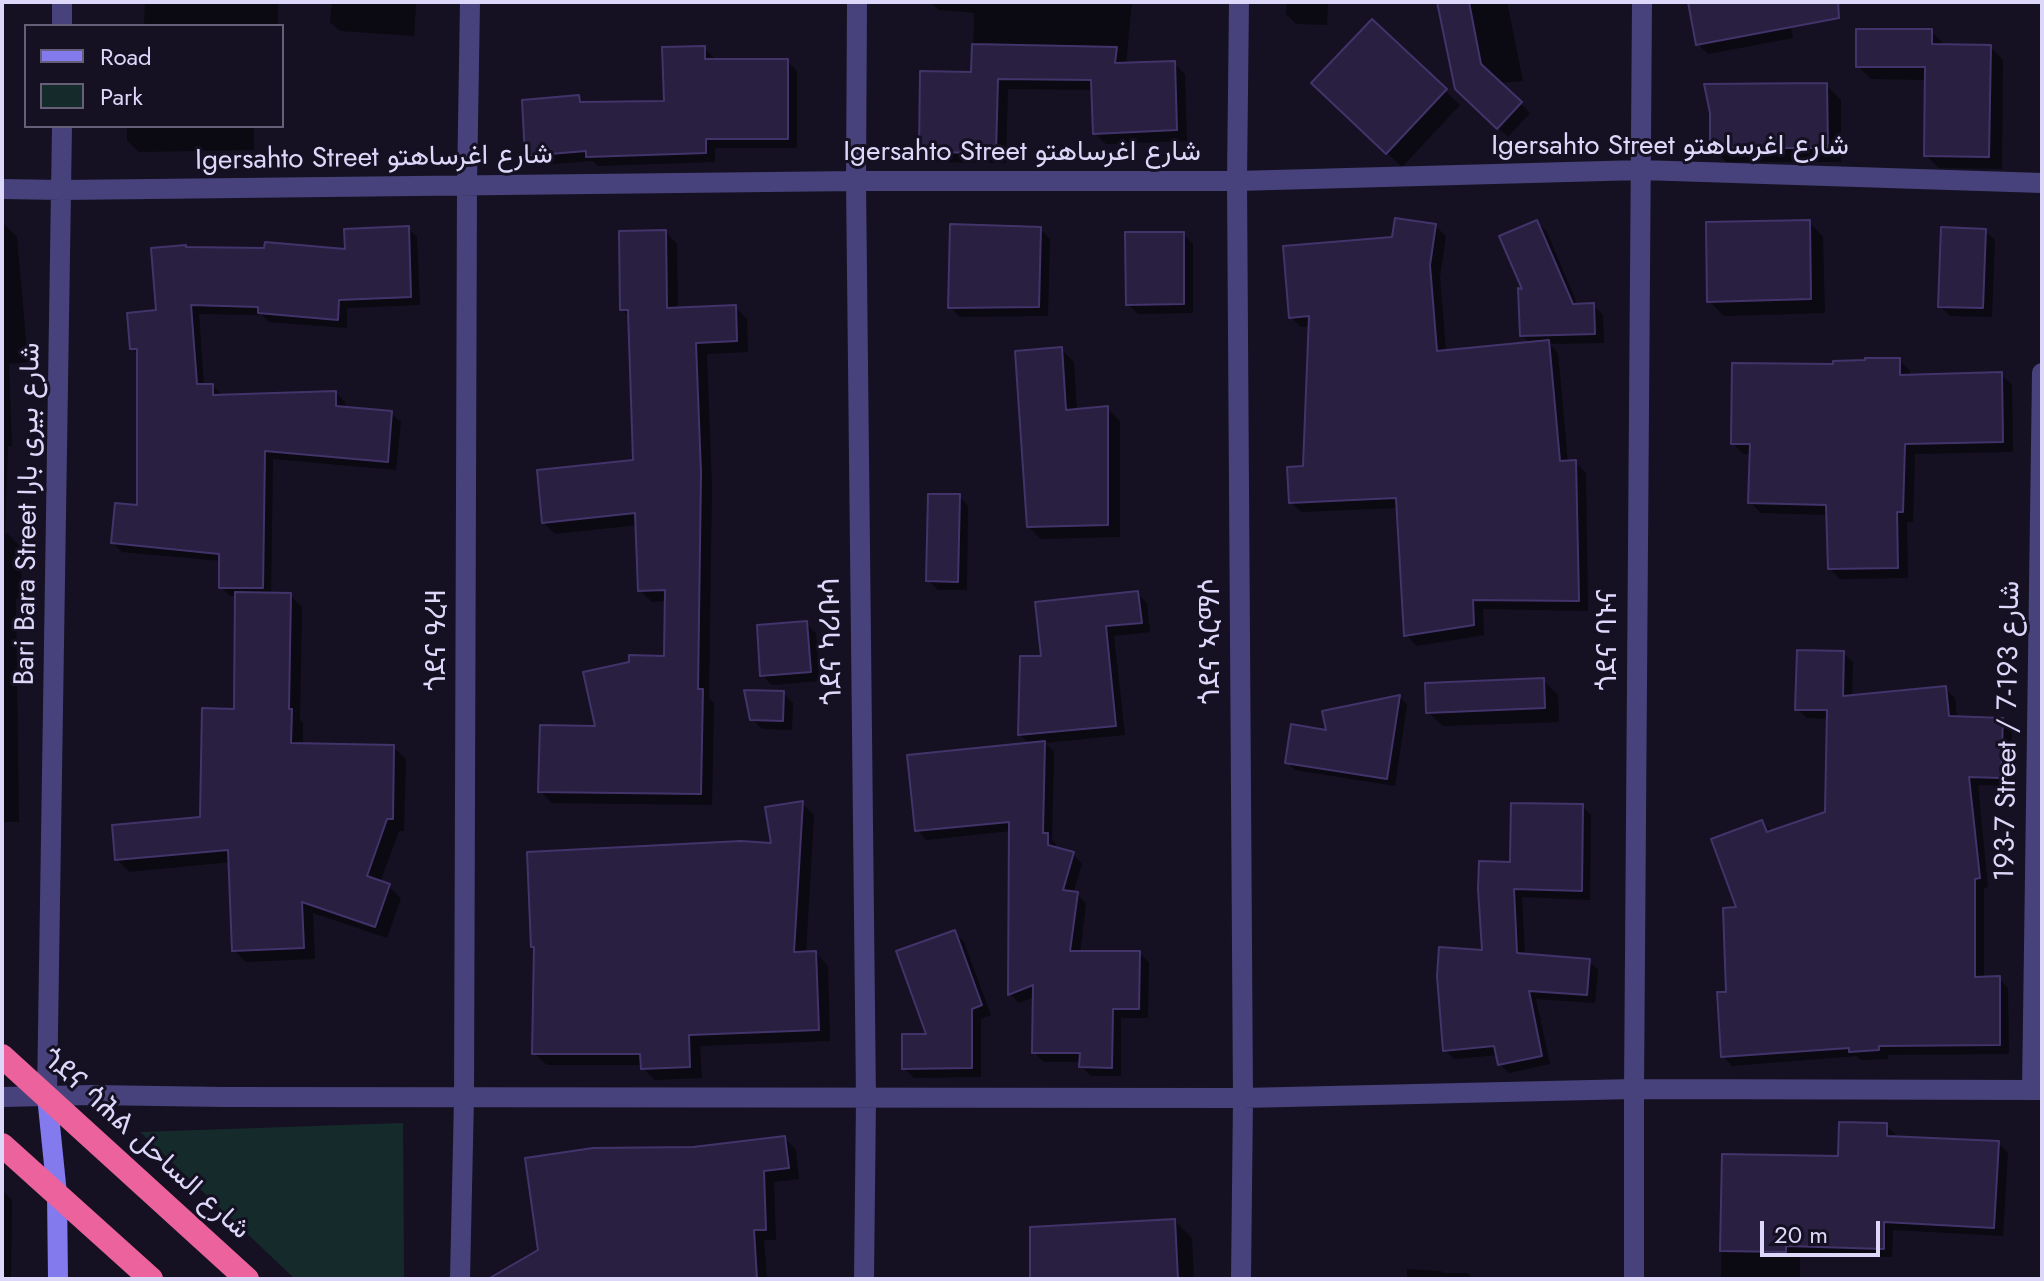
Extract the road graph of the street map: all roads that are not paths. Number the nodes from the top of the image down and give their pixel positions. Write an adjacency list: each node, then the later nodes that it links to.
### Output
1 (62, 2): 6 (street)
2 (470, 2): 12 (street, ጎደና ዓረዛ)
3 (857, 2): 9 (street, ጎደና ካሪቡሳ)
4 (1239, 2): 10 (street, ጎደና ኣርማሶ)
5 (1642, 2): 8 (street, ጎደና ባኑና)
6 (62, 24)
7 (62, 128): 14 (street, Bari Bara Street شارع بيرى بارا)
8 (1641, 170): 10 (street, Igersahto Street شارع اغرساهتو); 11 (street, Igersahto Street شارع اغرساهتو); 17 (street, ጎደና ባኑና)
9 (856, 181): 10 (street, Igersahto Street شارع اغرساهتو); 12 (street, Igersahto Street شارع اغرساهتو); 23 (street, ጎደና ካሪቡሳ)
10 (1237, 181): 22 (street, ጎደና ኣርማሶ)
11 (2042, 183)
12 (467, 186): 14 (street, Igersahto Street شارع اغرساهتو); 21 (street, ጎደና ዓረዛ)
13 (2, 189): 14 (street, Igersahto Street شارع اغرساهتو)
14 (62, 190): 19 (street, Bari Bara Street شارع بيرى بارا)
15 (2042, 373): 18 (street, 193-7 Street / شارع 193-7)
16 (2, 1056): 19 (highway, ጎደና ሳሕል شارع الساحل)
17 (1634, 1089): 18 (street); 22 (street); 32 (street, ጎደና ባኑና)
18 (2037, 1090)
19 (47, 1096): 20 (street); 21 (street); 25 (street); 28 (highway, ጎደና ሳሕል شارع الساحل)
20 (2, 1097)
21 (464, 1098): 23 (street); 29 (street, ጎደና ዓረዛ)
22 (1243, 1098): 23 (street); 31 (street, ጎደና ኣርማሶ)
23 (866, 1099): 30 (street, ጎደና ካሪቡሳ)
24 (2, 1145): 25 (highway)
25 (57, 1194): 26 (street); 27 (highway)
26 (58, 1279)
27 (151, 1279)
28 (247, 1279)
29 (460, 1279)
30 (864, 1279)
31 (1241, 1279)
32 (1634, 1279)

